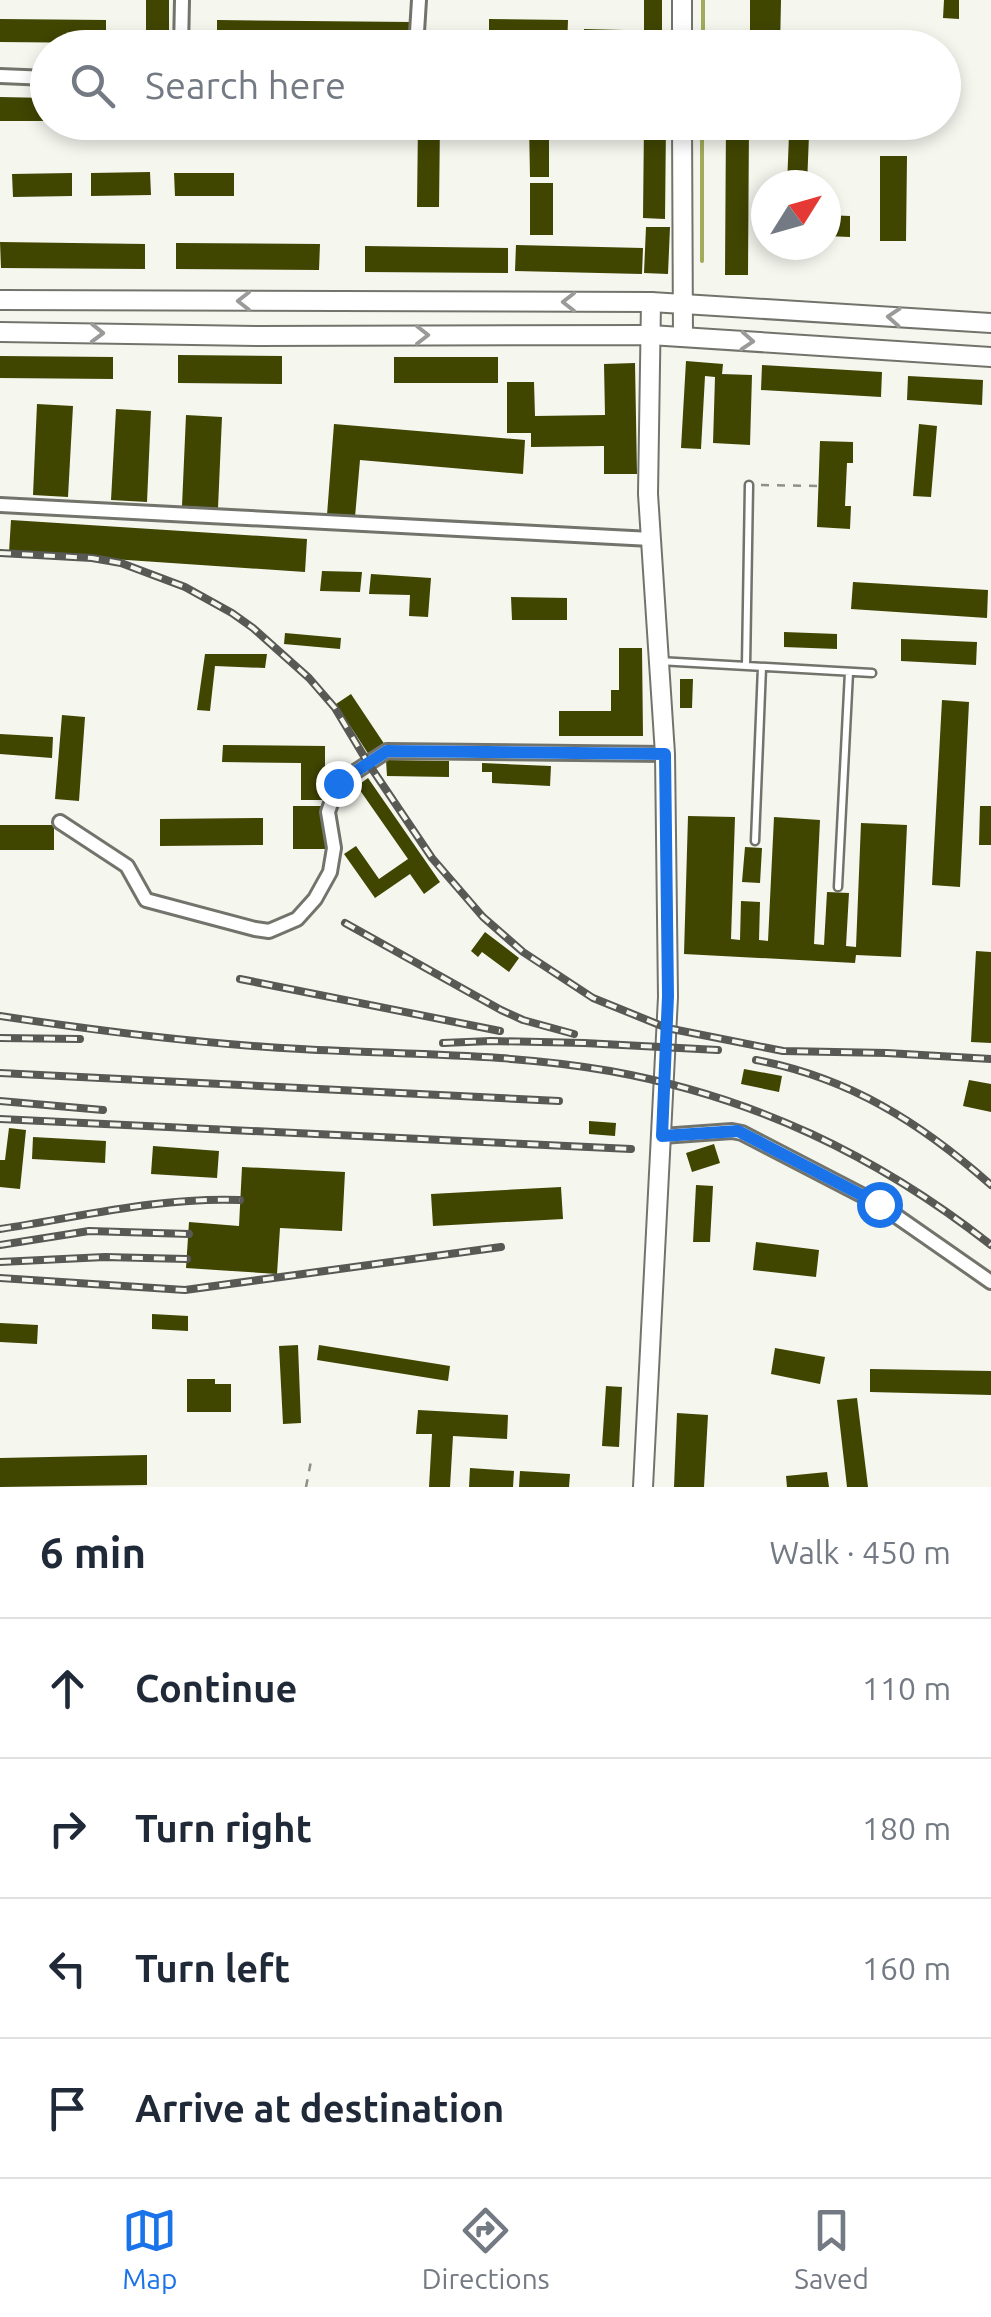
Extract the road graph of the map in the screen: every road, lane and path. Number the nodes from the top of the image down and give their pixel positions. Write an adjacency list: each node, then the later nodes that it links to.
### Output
1 (182, 0): 4 (street)
2 (418, 0): 5 (street)
3 (682, 0): 6 (main road)
4 (181, 30)
5 (417, 30)
6 (682, 30)
7 (0, 76): 8 (street)
8 (30, 77)
9 (682, 140): 12 (main road)
10 (0, 300): 11 (main road, one-way to 10)
11 (651, 302): 12 (main road); 15 (main road)
12 (682, 303): 13 (main road, one-way to 12); 16 (main road)
13 (991, 324)
14 (0, 332): 15 (main road, one-way to 15)
15 (650, 335): 16 (main road); 21 (main road)
16 (682, 337): 17 (main road, one-way to 17)
17 (991, 358)
18 (749, 484): 19 (path); 23 (lane)
19 (818, 486)
20 (0, 505): 21 (street)
21 (651, 539): 22 (main road)
22 (659, 661): 23 (lane); 27 (main road)
23 (746, 666): 24 (lane)
24 (762, 667): 25 (lane); 29 (lane)
25 (849, 672): 26 (lane); 30 (lane)
26 (872, 673)
27 (665, 754): 28 (street); 31 (main road)
28 (60, 822)
29 (755, 841)
30 (838, 888)
31 (662, 1136): 32 (street); 35 (main road)
32 (991, 1282)
33 (312, 1456): 34 (path)
34 (306, 1487)
35 (643, 1487)

